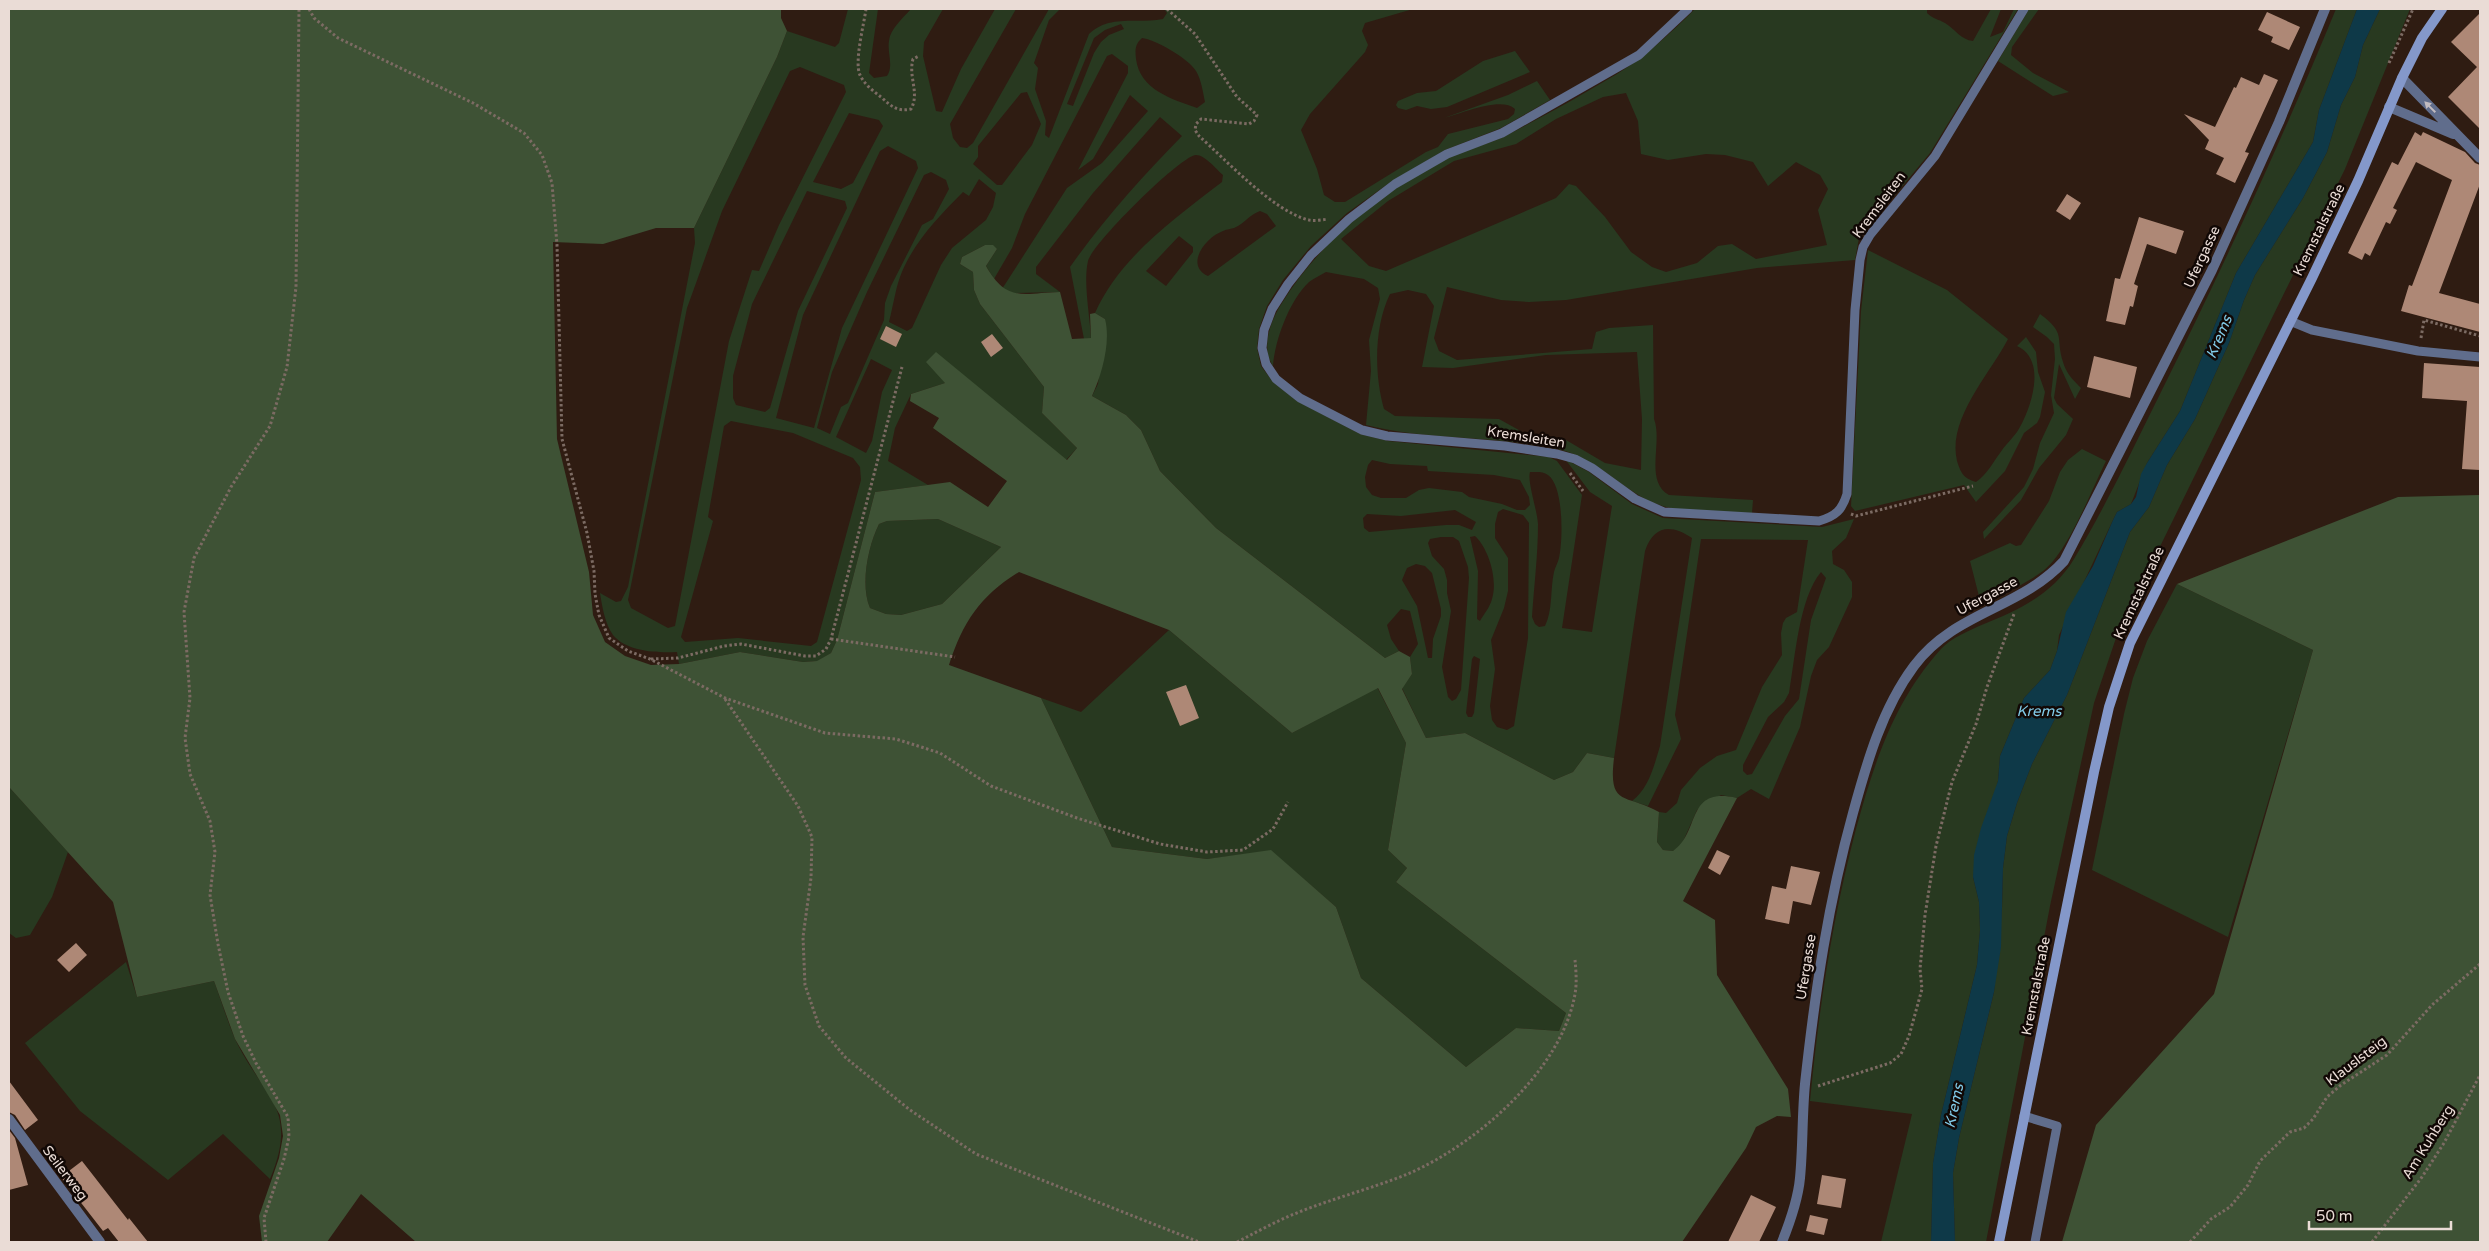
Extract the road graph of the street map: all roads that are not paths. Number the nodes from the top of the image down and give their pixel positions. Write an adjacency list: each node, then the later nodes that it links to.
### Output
1 (1688, 9): 2 (lane, Kremsleiten)
2 (2024, 9)
3 (2325, 9): 15 (street, Ufergasse)
4 (2442, 9): 5 (main road, Kremstalstraße)
5 (2402, 78): 6 (main road, Kremstalstraße); 7 (street, one-way to 5)
6 (2389, 106): 7 (street); 9 (main road, Kremstalstraße)
7 (2459, 136): 8 (street)
8 (2480, 158)
9 (2290, 321): 10 (lane); 11 (main road, Kremstalstraße)
10 (2480, 357)
11 (2024, 1116): 13 (main road, Kremstalstraße); 16 (lane)
12 (9, 1119): 14 (street, Seilerweg)
13 (2000, 1240)
14 (100, 1242)
15 (1782, 1242)
16 (2035, 1242)

